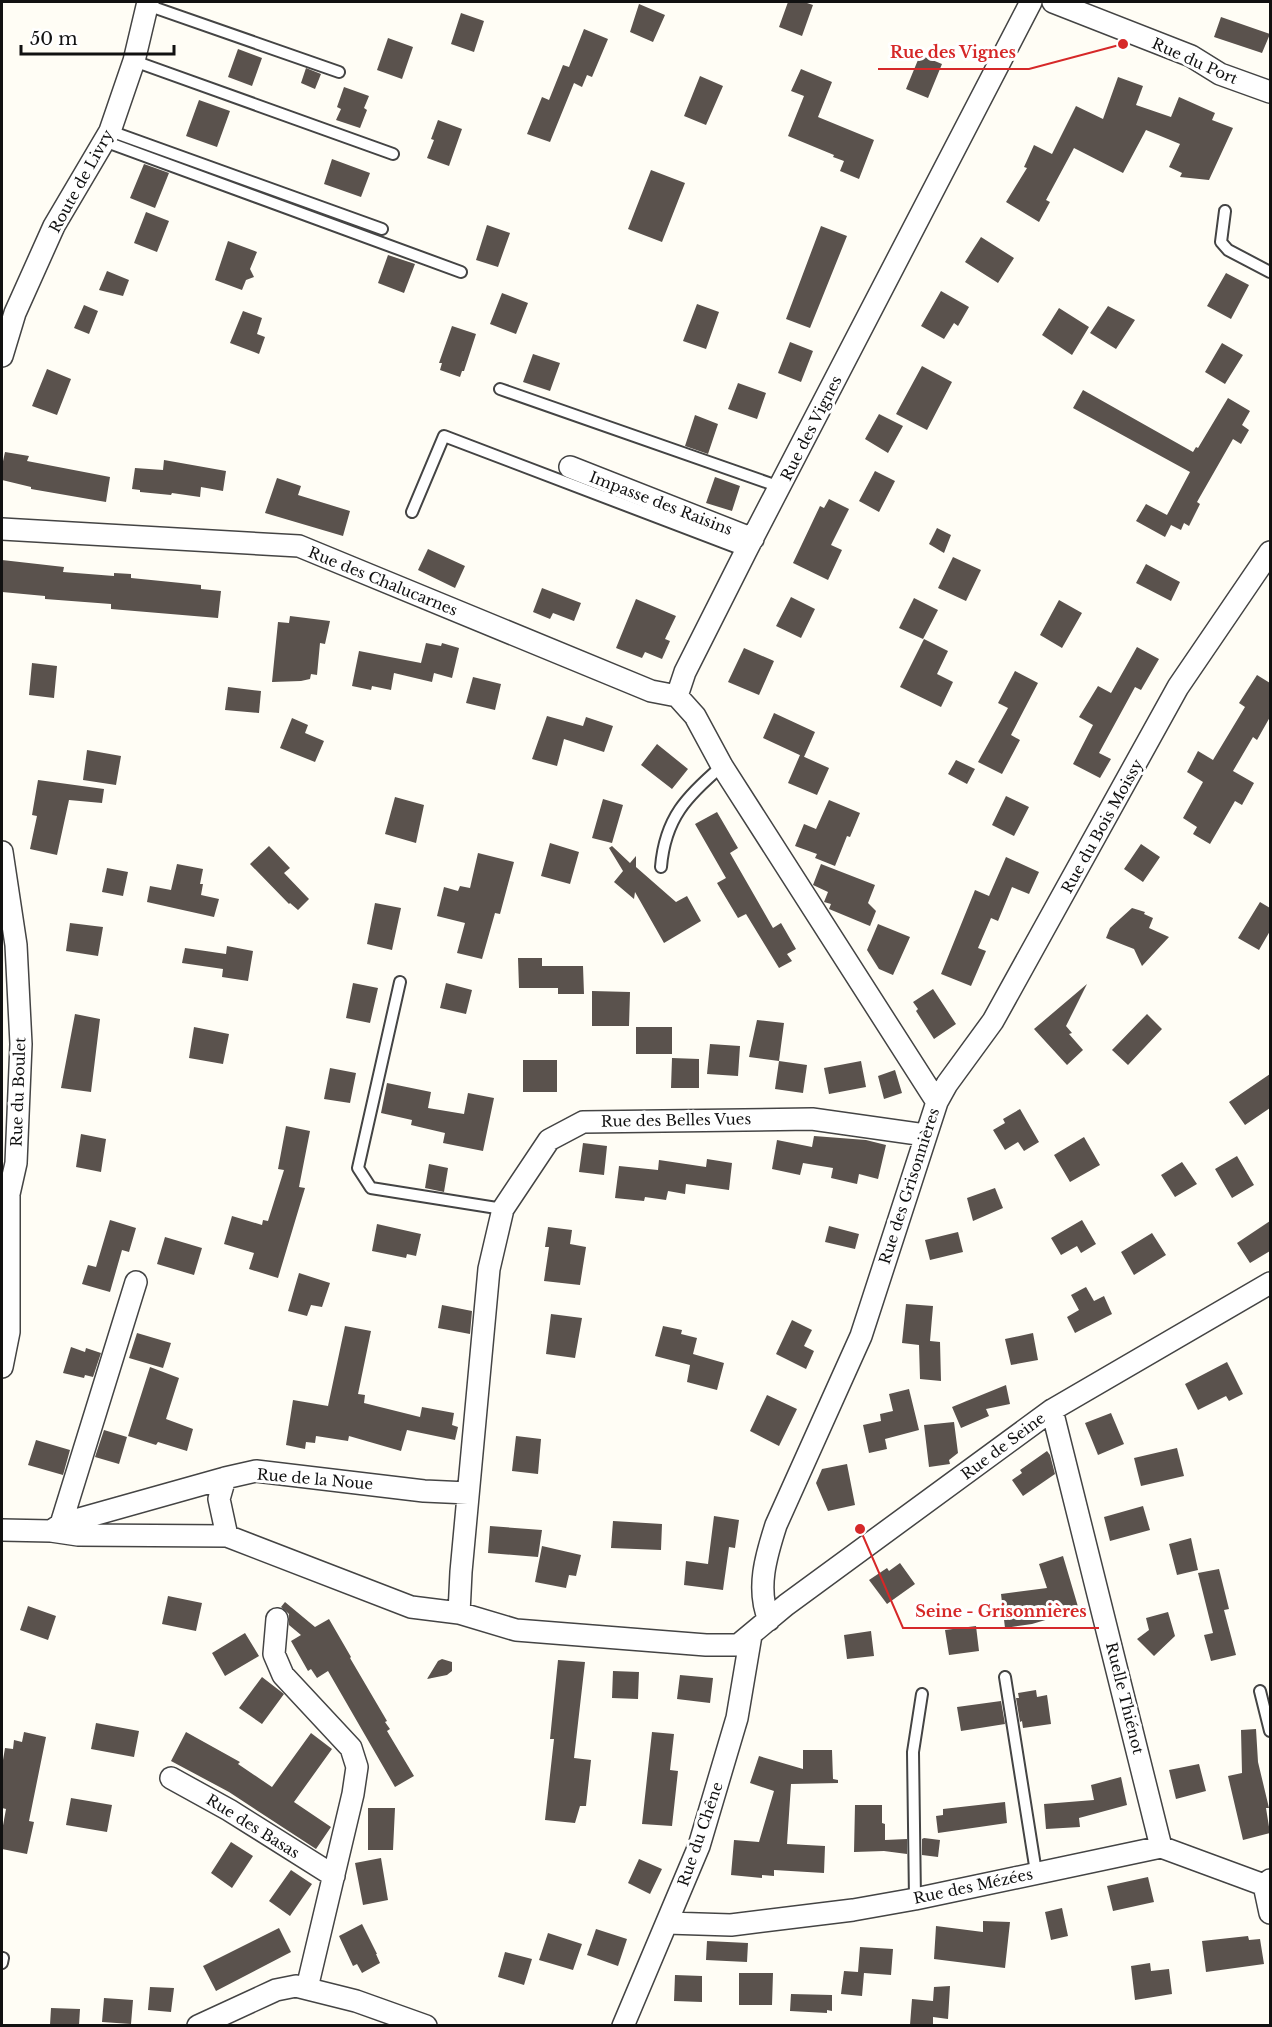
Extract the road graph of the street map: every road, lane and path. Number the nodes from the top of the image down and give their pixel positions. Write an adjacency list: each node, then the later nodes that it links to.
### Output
1 (1031, 2): 16 (street, Rue des Vignes)
2 (1053, 2): 6 (street, Rue du Port)
3 (147, 3): 4 (street, Route de Livry); 5 (lane)
4 (134, 61): 7 (street, Route de Livry); 8 (lane)
5 (339, 72)
6 (1270, 92)
7 (107, 136): 10 (lane); 11 (lane); 13 (street, Route de Livry)
8 (393, 154)
9 (1225, 211): 12 (lane)
10 (382, 229)
11 (461, 272)
12 (1270, 272)
13 (2, 356)
14 (500, 389): 16 (lane)
15 (570, 467): 19 (street, Impasse des Raisins)
16 (780, 487): 19 (street, Rue des Vignes)
17 (412, 512): 19 (lane)
18 (2, 529): 21 (street, Rue des Chalucarnes)
19 (750, 545): 21 (street, Rue des Vignes)
20 (1270, 552): 26 (street, Rue du Bois Moissy)
21 (677, 696): 22 (street, Rue des Grisonnières)
22 (722, 766): 24 (lane); 26 (street, Rue des Grisonnières)
23 (2, 852): 31 (street, Rue du Boulet)
24 (661, 867)
25 (400, 982): 28 (lane)
26 (937, 1102): 27 (street, Rue des Grisonnières)
27 (925, 1135): 28 (street, Rue des Belles Vues); 40 (street, Rue des Grisonnières)
28 (503, 1209): 34 (street, Rue des Belles Vues)
29 (136, 1282): 35 (street)
30 (1270, 1283): 32 (street, Rue de Seine)
31 (2, 1367)
32 (1052, 1410): 40 (street, Rue de Seine); 47 (street, Ruelle Thiénot)
33 (225, 1478): 34 (street, Rue de la Noue); 35 (street, Rue de la Noue); 37 (street)
34 (468, 1493): 38 (street)
35 (56, 1528): 36 (street, Rue de la Noue); 37 (street, Rue de la Noue)
36 (2, 1530)
37 (227, 1536): 38 (street, Rue de la Noue)
38 (459, 1613): 41 (street, Rue de la Noue)
39 (277, 1619): 49 (street)
40 (769, 1620): 41 (street, Rue de Seine)
41 (751, 1635): 53 (street, Rue du Chêne)
42 (1005, 1677): 48 (lane)
43 (1260, 1691): 45 (lane)
44 (922, 1694): 51 (lane)
45 (1270, 1731)
46 (171, 1778): 49 (street, Rue des Basas)
47 (1161, 1847): 48 (street, Rue des Mézées); 50 (street)
48 (1036, 1872): 51 (street, Rue des Mézées)
49 (334, 1876): 54 (street)
50 (1267, 1882): 52 (street)
51 (915, 1899): 53 (street, Rue des Mézées)
52 (1270, 1913)
53 (667, 1923): 57 (street, Rue du Chêne)
54 (307, 1988): 55 (street); 56 (street)
55 (198, 2025)
56 (426, 2025)
57 (623, 2025)

